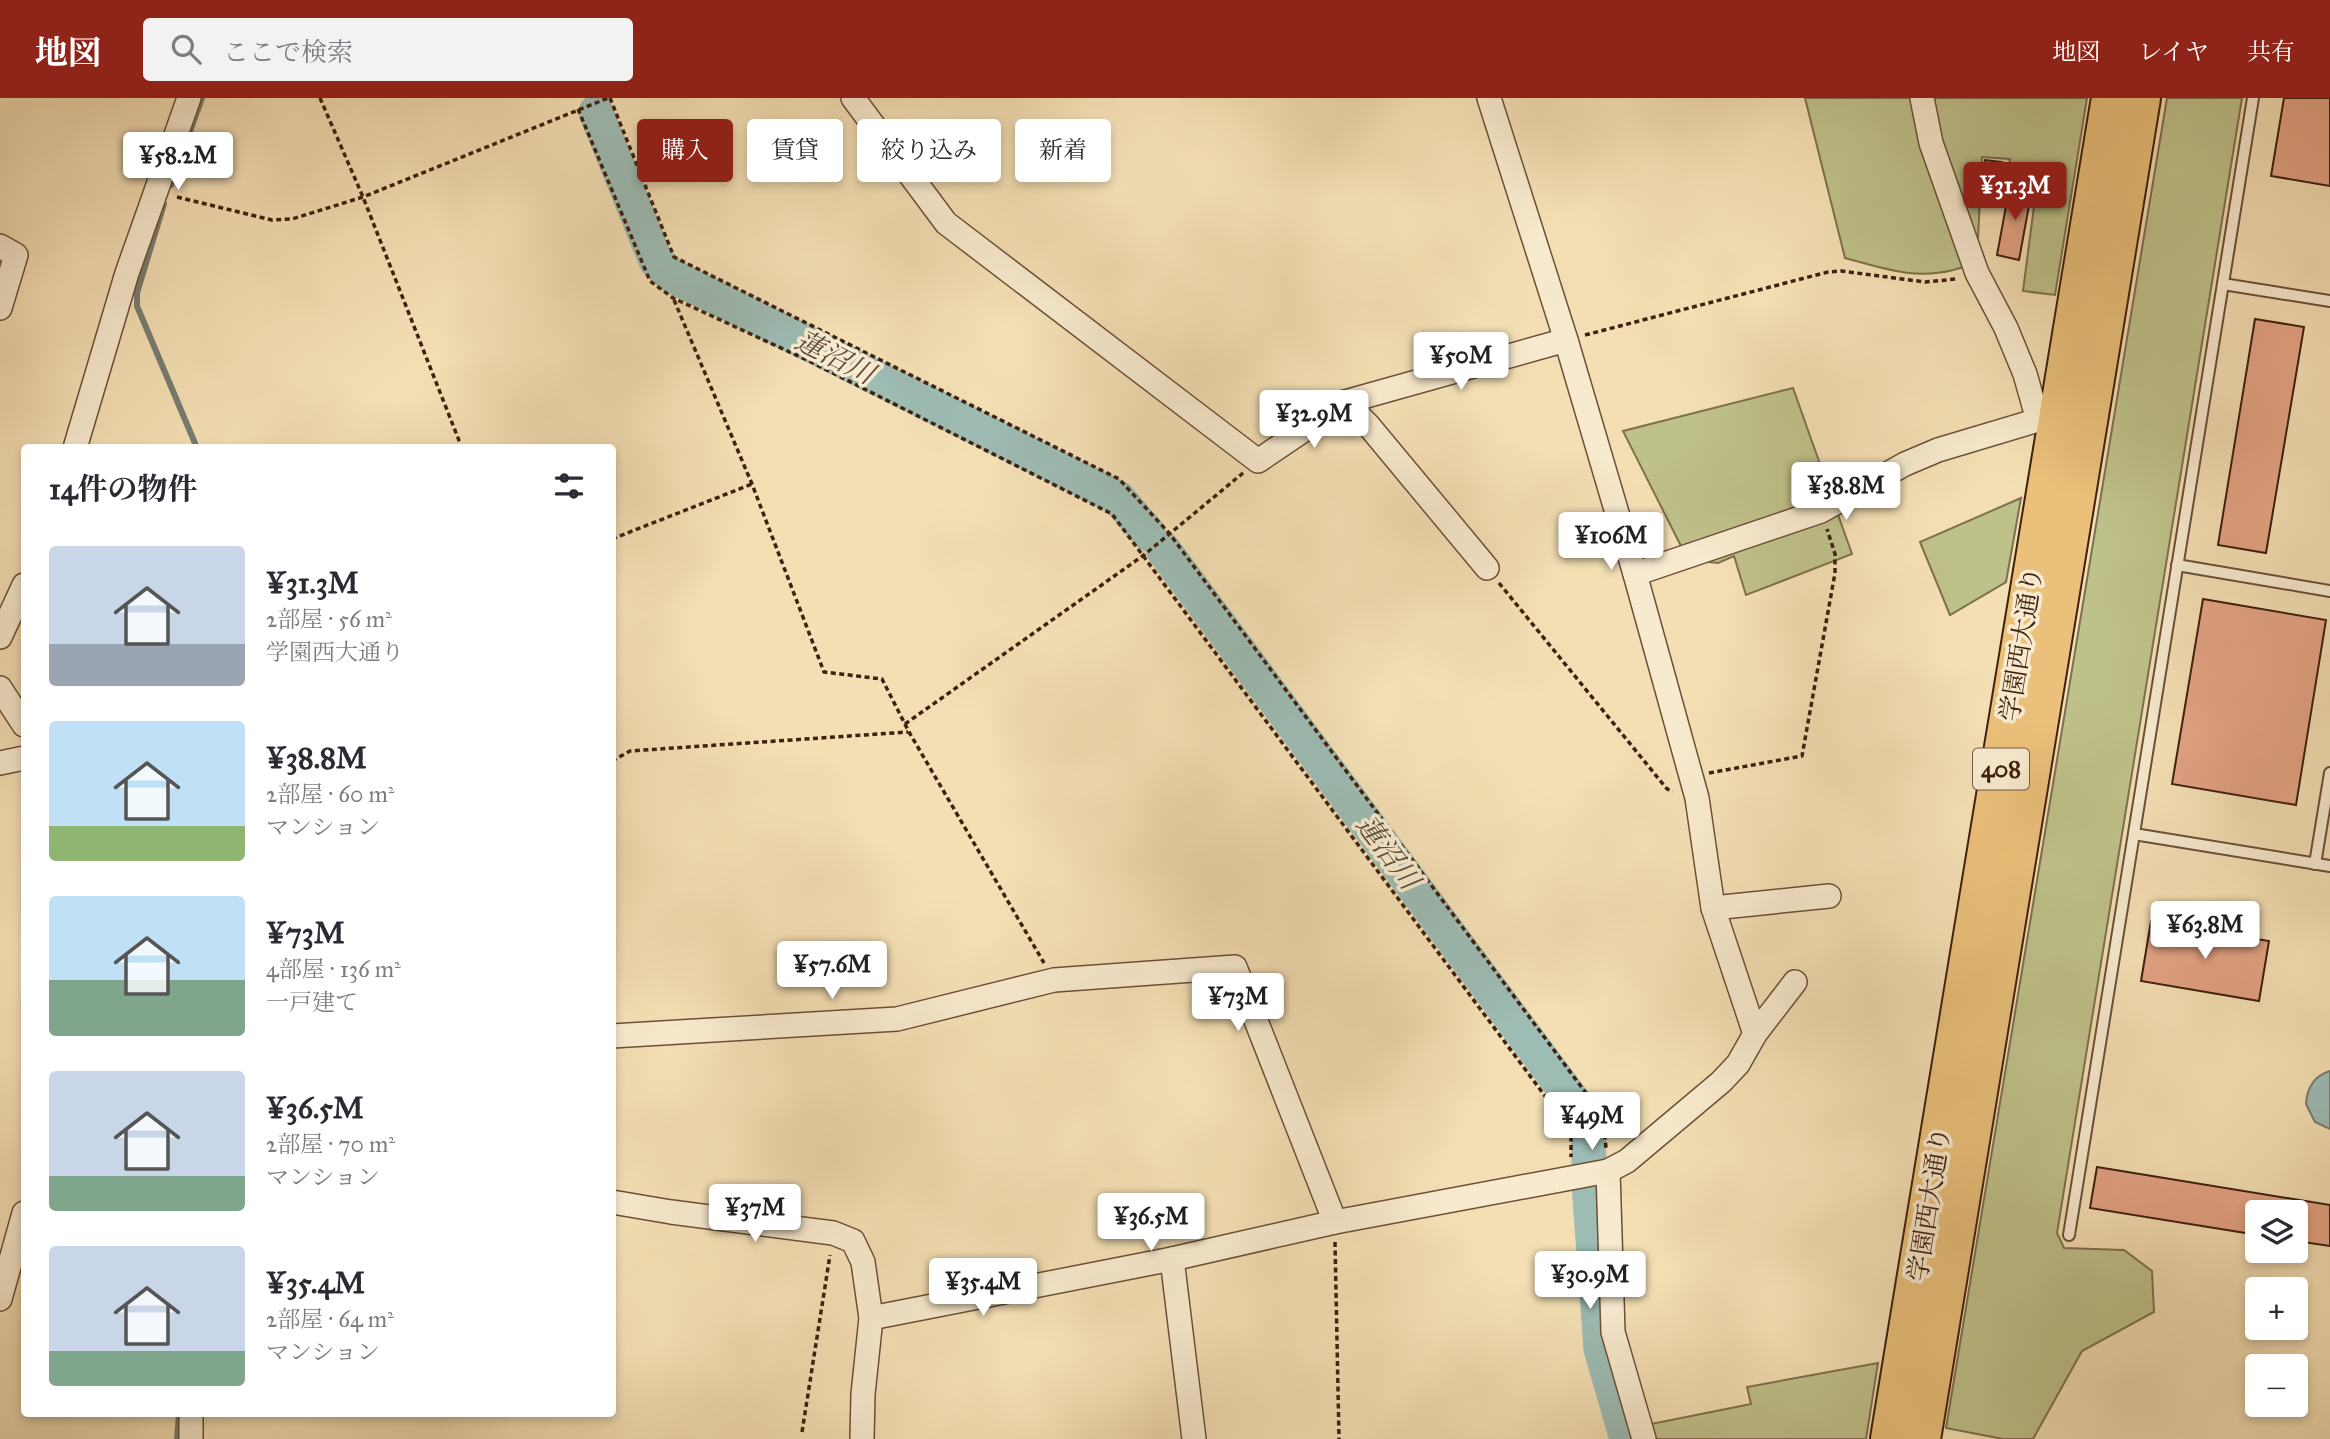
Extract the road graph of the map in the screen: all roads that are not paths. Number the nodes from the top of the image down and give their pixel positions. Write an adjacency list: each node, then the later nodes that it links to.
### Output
1 (189, 98): 15 (street)
2 (853, 98): 13 (street)
3 (1489, 98): 12 (street)
4 (1922, 98): 14 (street)
5 (2111, 98): 14 (highway, 学園西大通り / 408)
6 (2141, 98): 49 (highway, 学園西大通り / 408)
7 (2253, 98): 9 (lane)
8 (0, 246): 11 (street)
9 (2223, 284): 10 (lane); 16 (lane)
10 (2330, 301)
11 (0, 308)
12 (1566, 340): 13 (street); 18 (street)
13 (1345, 402): 17 (street)
14 (2047, 422): 18 (street); 48 (highway, 学園西大通り / 408)
15 (76, 444)
16 (2178, 565): 19 (lane); 27 (lane)
17 (1487, 568)
18 (1634, 574): 31 (street)
19 (2330, 591)
20 (21, 592): 21 (street)
21 (0, 638)
22 (0, 688): 23 (street)
23 (21, 720)
24 (21, 759): 25 (street)
25 (0, 763)
26 (2330, 773): 28 (lane)
27 (2134, 834): 28 (lane); 39 (lane)
28 (2315, 864): 29 (lane)
29 (2330, 866)
30 (1829, 896): 31 (street)
31 (1713, 908): 33 (street)
32 (1795, 982): 33 (street)
33 (1755, 1034): 35 (street)
34 (616, 1036): 37 (street)
35 (1608, 1171): 37 (street); 47 (street)
36 (616, 1203): 42 (street)
37 (1335, 1223): 40 (street)
38 (21, 1224): 41 (street)
39 (2069, 1235)
40 (1172, 1259): 42 (street); 46 (street)
41 (0, 1299)
42 (871, 1318): 45 (street)
43 (191, 1417): 44 (street)
44 (191, 1439)
45 (862, 1439)
46 (1194, 1439)
47 (1643, 1439)
48 (1890, 1439)
49 (1921, 1439)

